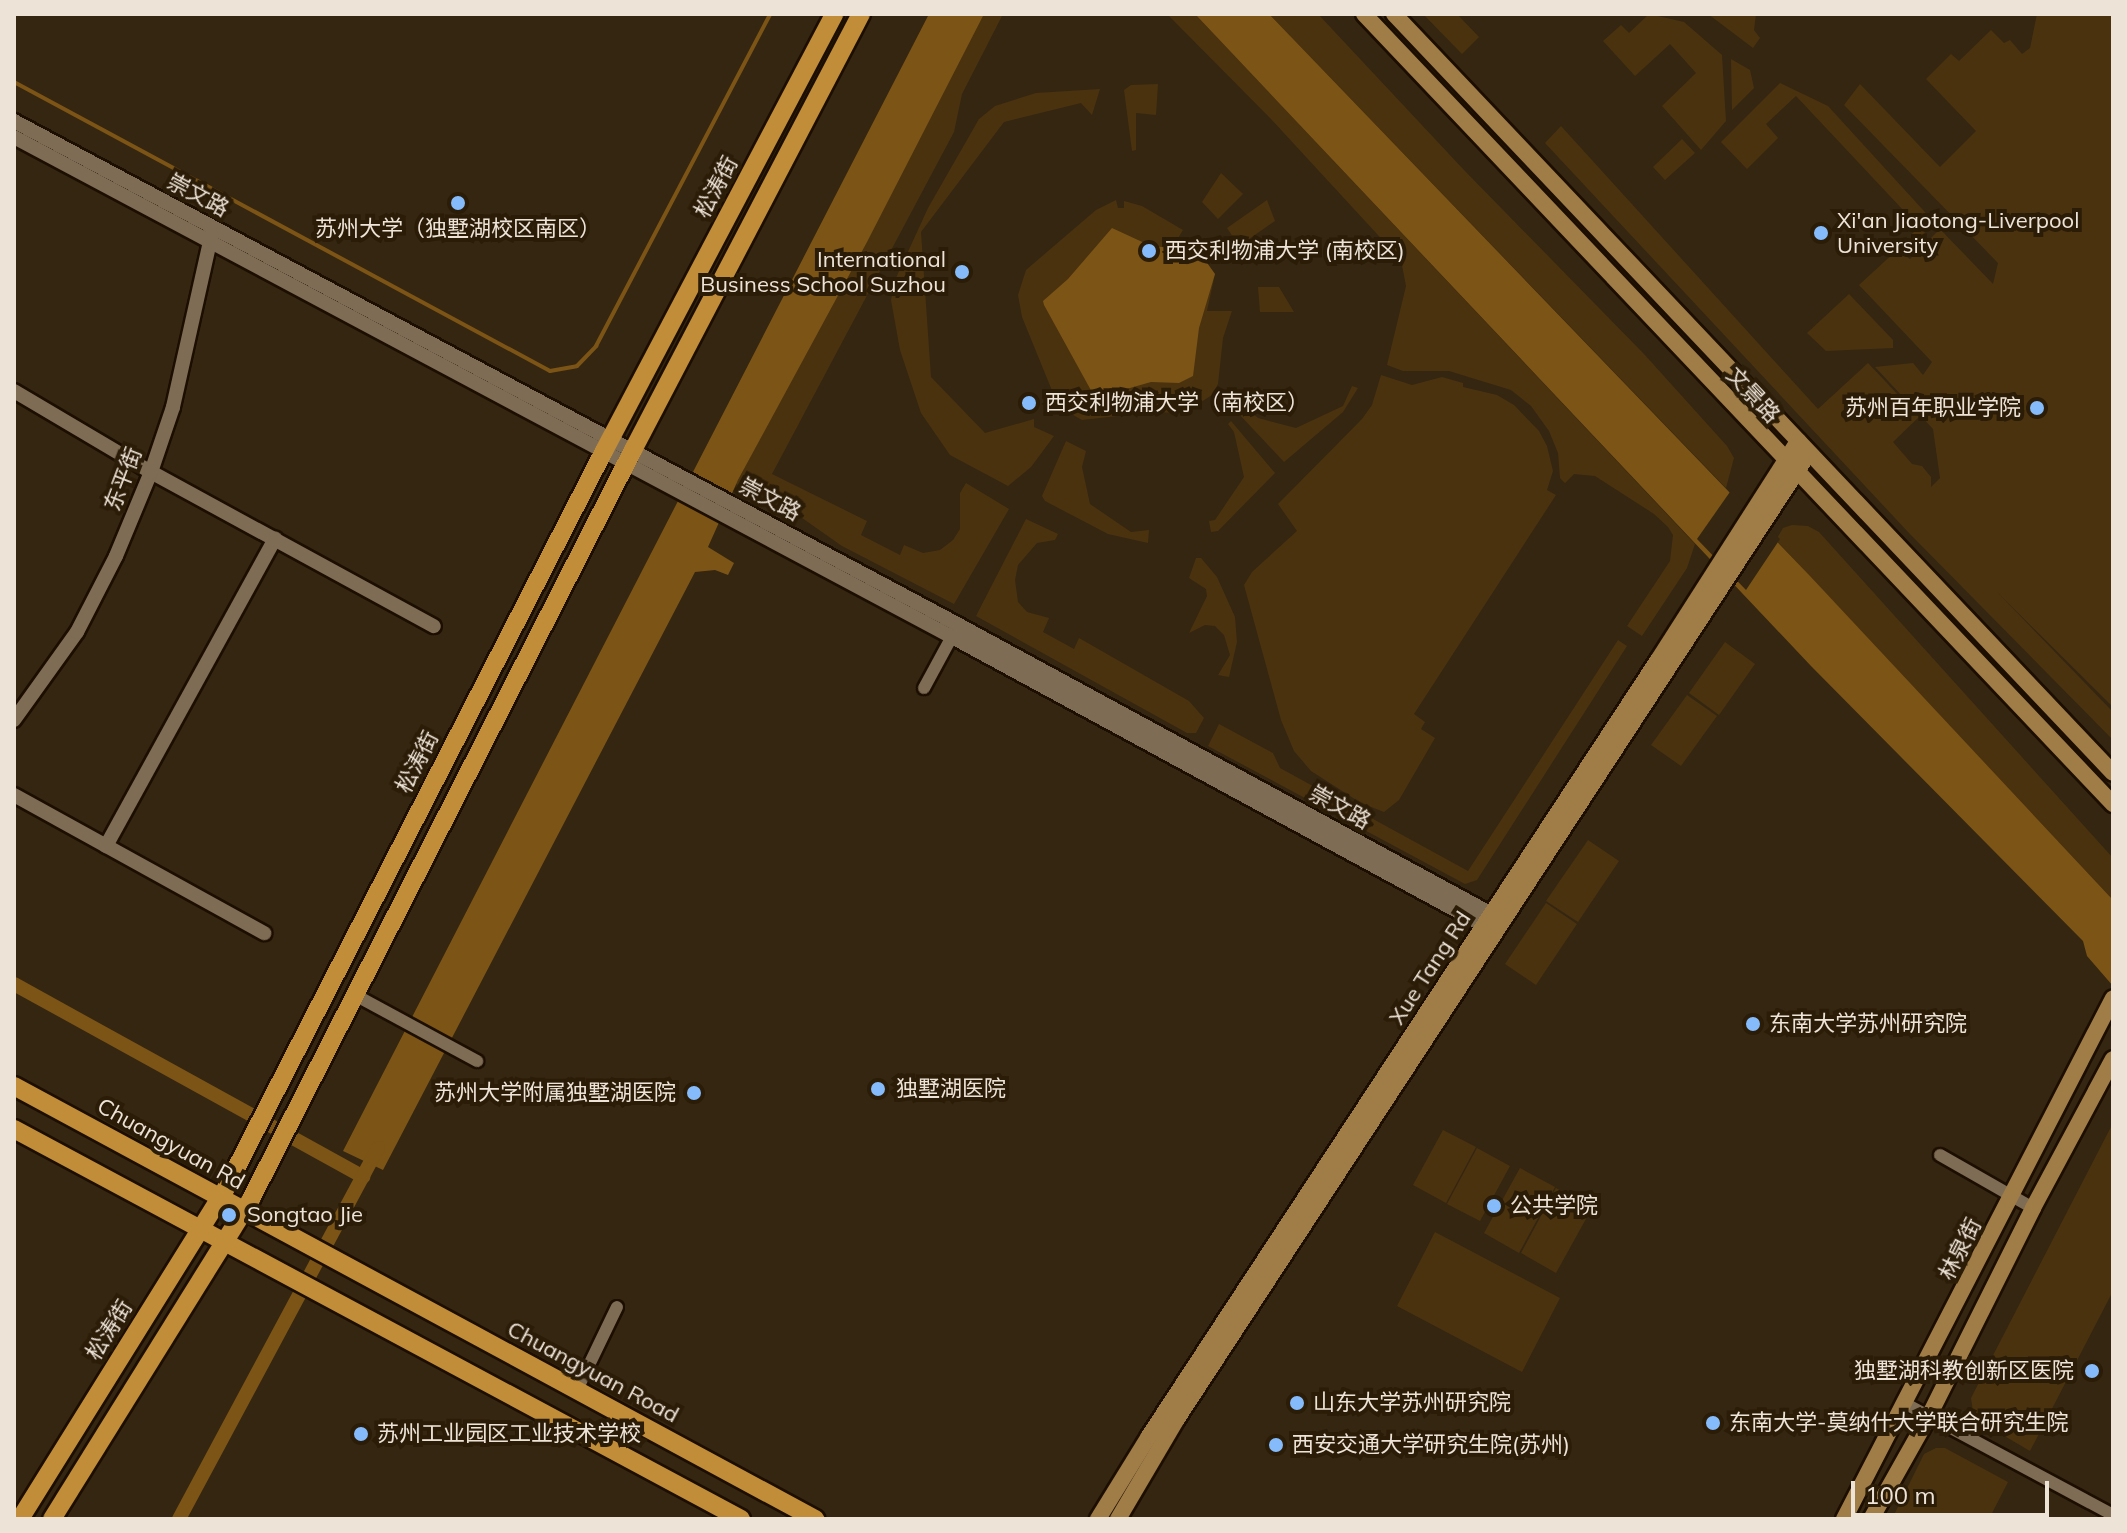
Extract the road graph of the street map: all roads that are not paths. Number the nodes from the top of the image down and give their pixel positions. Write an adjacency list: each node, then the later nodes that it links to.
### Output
1 (834, 14): 9 (main road, 松涛街)
2 (861, 14): 11 (main road)
3 (1364, 14): 12 (main road, 文景路)
4 (1394, 14): 10 (main road, 文景路)
5 (14, 121): 7 (street, 崇文路)
6 (14, 137): 7 (street, 崇文路)
7 (211, 235): 9 (street, 崇文路); 13 (street, 东平街)
8 (14, 391): 13 (street)
9 (607, 445): 11 (street, 崇文路); 33 (main road, 松涛街)
10 (1804, 447): 12 (main road, Xue Tang Rd); 19 (main road, 文景路)
11 (630, 457): 16 (street, 崇文路); 25 (main road)
12 (1791, 466): 21 (main road, 文景路); 23 (main road, Xue Tang Rd)
13 (151, 472): 14 (street); 18 (street, 东平街)
14 (275, 538): 15 (street); 22 (street)
15 (434, 626)
16 (955, 631): 17 (street); 23 (street, 崇文路)
17 (926, 684)
18 (14, 720)
19 (2113, 773)
20 (14, 795): 22 (street)
21 (2113, 804)
22 (106, 846): 24 (street)
23 (1494, 923): 48 (main road, Xue Tang Rd); 49 (main road, Xue Tang Rd)
24 (264, 933)
25 (355, 995): 28 (street); 35 (main road)
26 (2113, 998): 32 (main road, 林泉街)
27 (2113, 1059): 34 (main road)
28 (477, 1061)
29 (14, 1086): 33 (main road, Chuangyuan Rd)
30 (14, 1129): 36 (main road)
31 (1940, 1155): 32 (street)
32 (2011, 1196): 34 (street); 41 (main road, 林泉街)
33 (220, 1198): 35 (main road, Chuangyuan Rd); 36 (main road, 松涛街)
34 (2033, 1208): 42 (main road)
35 (243, 1211): 37 (main road); 38 (main road, Chuangyuan Rd)
36 (201, 1228): 37 (main road); 44 (main road, 松涛街)
37 (224, 1241): 45 (main road); 46 (main road)
38 (347, 1267): 40 (main road, Chuangyuan Road)
39 (617, 1307): 40 (street)
40 (577, 1390): 47 (main road, Chuangyuan Road)
41 (1906, 1404): 42 (street); 50 (main road, 林泉街)
42 (1928, 1418): 43 (street); 51 (main road)
43 (2113, 1515)
44 (20, 1519)
45 (52, 1519)
46 (741, 1519)
47 (815, 1519)
48 (1098, 1519)
49 (1118, 1519)
50 (1844, 1519)
51 (1871, 1519)

